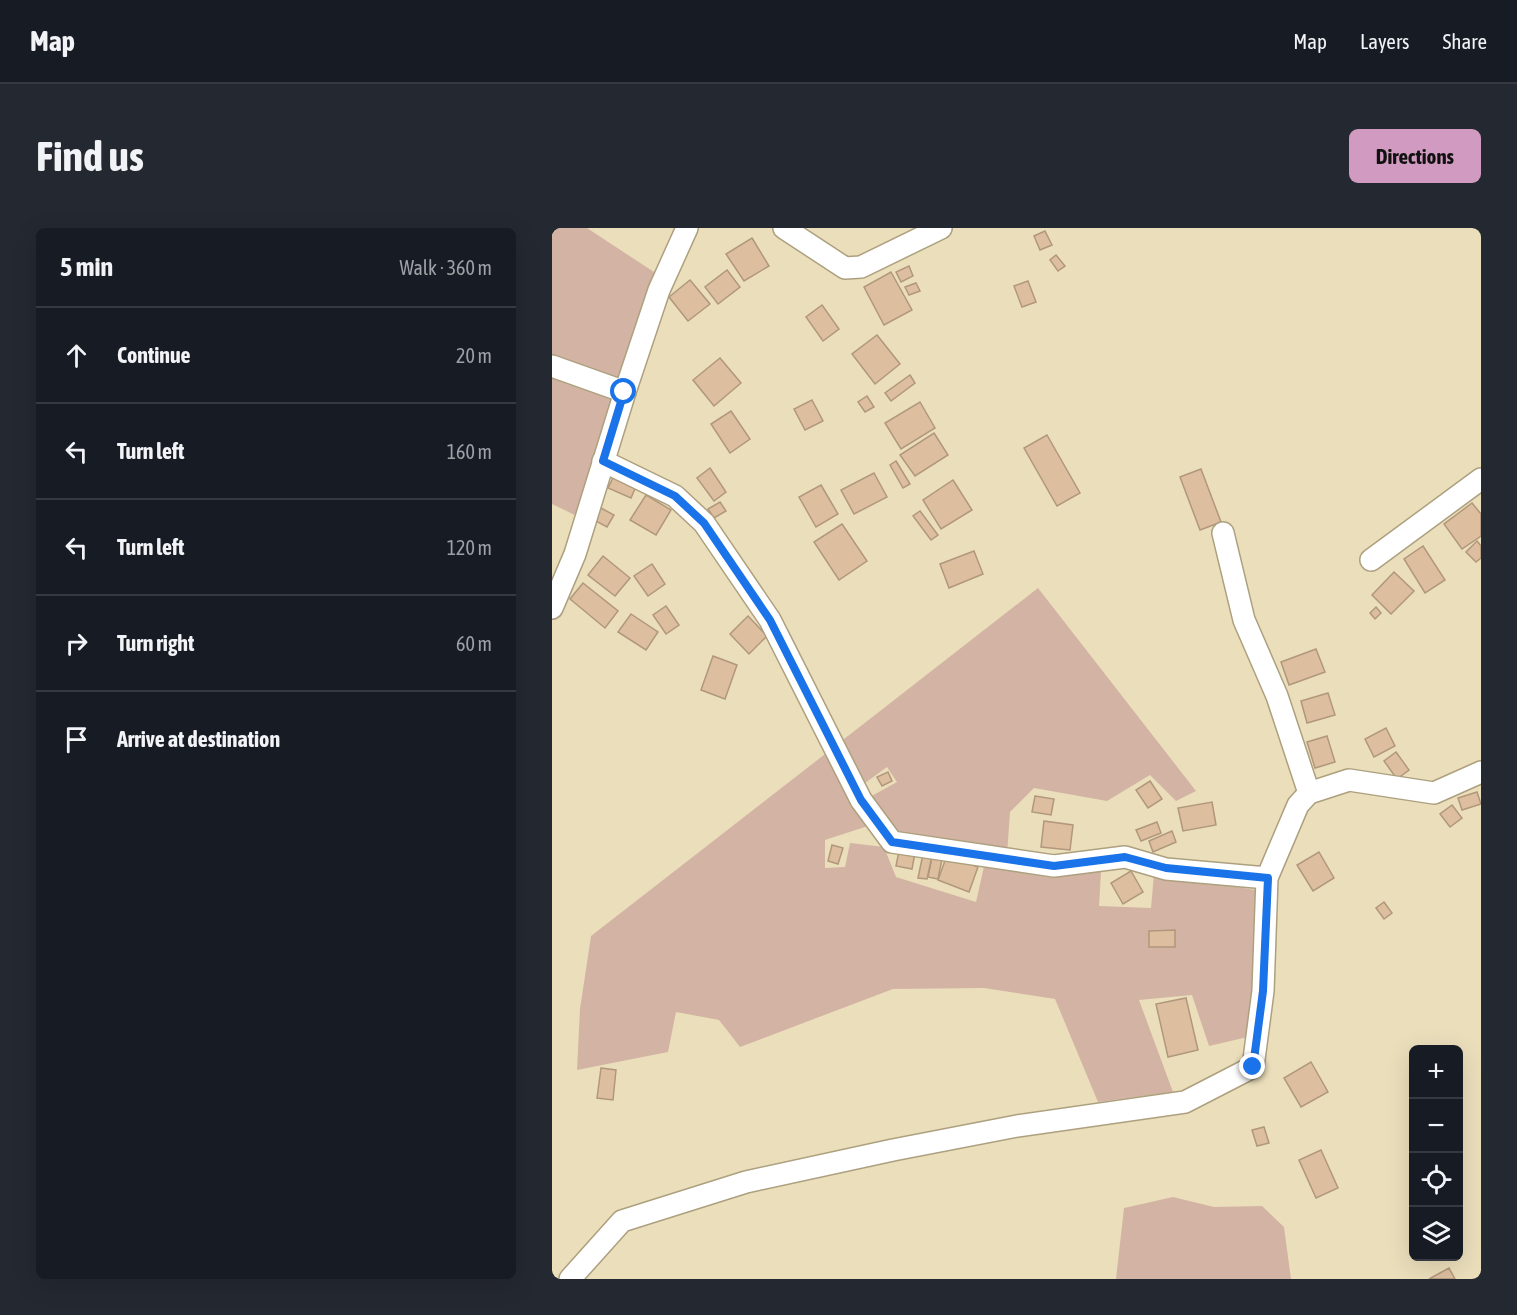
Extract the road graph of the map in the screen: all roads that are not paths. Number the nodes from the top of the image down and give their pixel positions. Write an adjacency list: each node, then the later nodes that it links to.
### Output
1 (687, 228): 5 (street)
2 (784, 228): 3 (street)
3 (941, 228)
4 (552, 366): 5 (street)
5 (624, 392): 6 (street)
6 (603, 461): 10 (street); 13 (street)
7 (1481, 479): 9 (street)
8 (1223, 533): 12 (street)
9 (1371, 560)
10 (552, 608)
11 (1481, 772): 12 (street)
12 (1310, 793): 13 (street)
13 (1268, 878): 14 (street)
14 (570, 1279)

